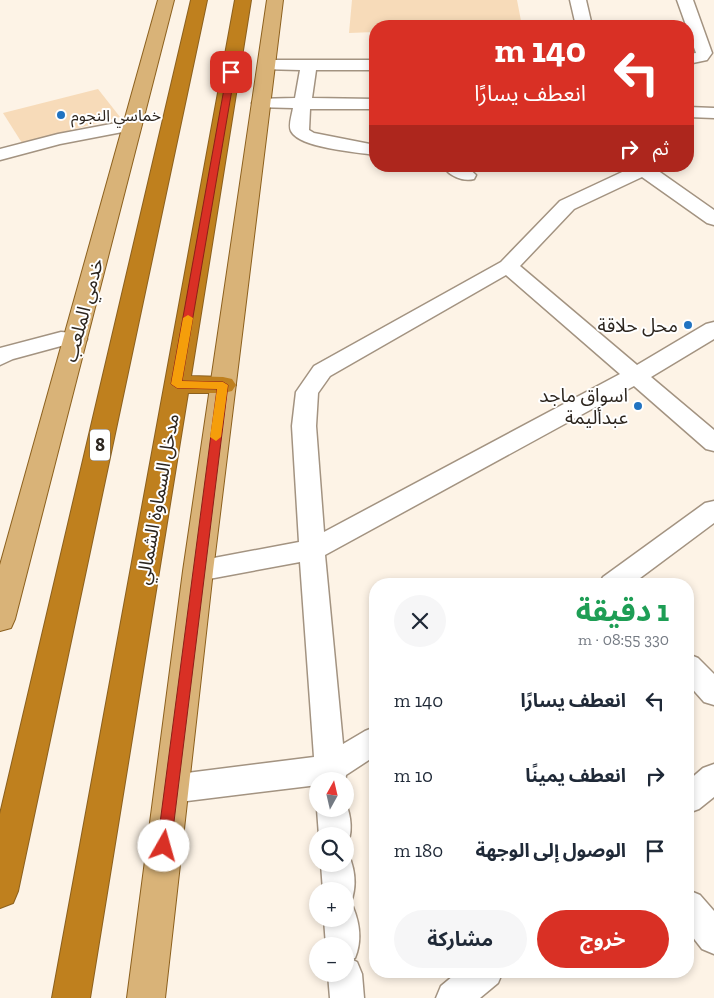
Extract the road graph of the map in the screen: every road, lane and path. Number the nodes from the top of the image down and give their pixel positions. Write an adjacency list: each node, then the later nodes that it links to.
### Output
1 (166, 0): 19 (main road, خدمي الملعب)
2 (200, 0): 47 (highway, 8)
3 (243, 0): 30 (highway, مدخل السماوة الشمالي)
4 (275, 0): 11 (main road)
5 (578, 0): 7 (street)
6 (684, 0): 8 (street)
7 (583, 20)
8 (692, 20)
9 (694, 26): 10 (street)
10 (694, 58)
11 (266, 65): 12 (street); 14 (main road)
12 (309, 65): 13 (street); 15 (street)
13 (369, 65)
14 (261, 103): 15 (street); 31 (main road)
15 (302, 103): 16 (street); 20 (street)
16 (369, 104)
17 (694, 112): 18 (street)
18 (714, 114)
19 (132, 125): 21 (street); 27 (main road, خدمي الملعب)
20 (369, 149)
21 (0, 155)
22 (639, 172): 25 (street)
23 (652, 172): 24 (street)
24 (714, 219)
25 (508, 266): 29 (street); 34 (street)
26 (714, 329): 29 (street)
27 (76, 339): 28 (street); 37 (main road, خدمي الملعب)
28 (0, 358)
29 (635, 376): 32 (street); 34 (street)
30 (177, 384): 31 (highway); 51 (highway, مدخل السماوة الشمالي)
31 (223, 385): 35 (main road)
32 (714, 443)
33 (714, 510): 36 (street)
34 (312, 550): 35 (street); 41 (street)
35 (198, 571): 45 (main road)
36 (620, 578)
37 (0, 619)
38 (694, 672): 39 (street)
39 (714, 693)
40 (369, 745): 42 (street)
41 (330, 772)
42 (334, 772)
43 (309, 777): 45 (street)
44 (714, 778): 46 (street)
45 (171, 789): 52 (main road)
46 (694, 794)
47 (0, 891)
48 (694, 913): 49 (street)
49 (714, 937)
50 (345, 982): 53 (street)
51 (71, 998)
52 (146, 998)
53 (346, 998)

